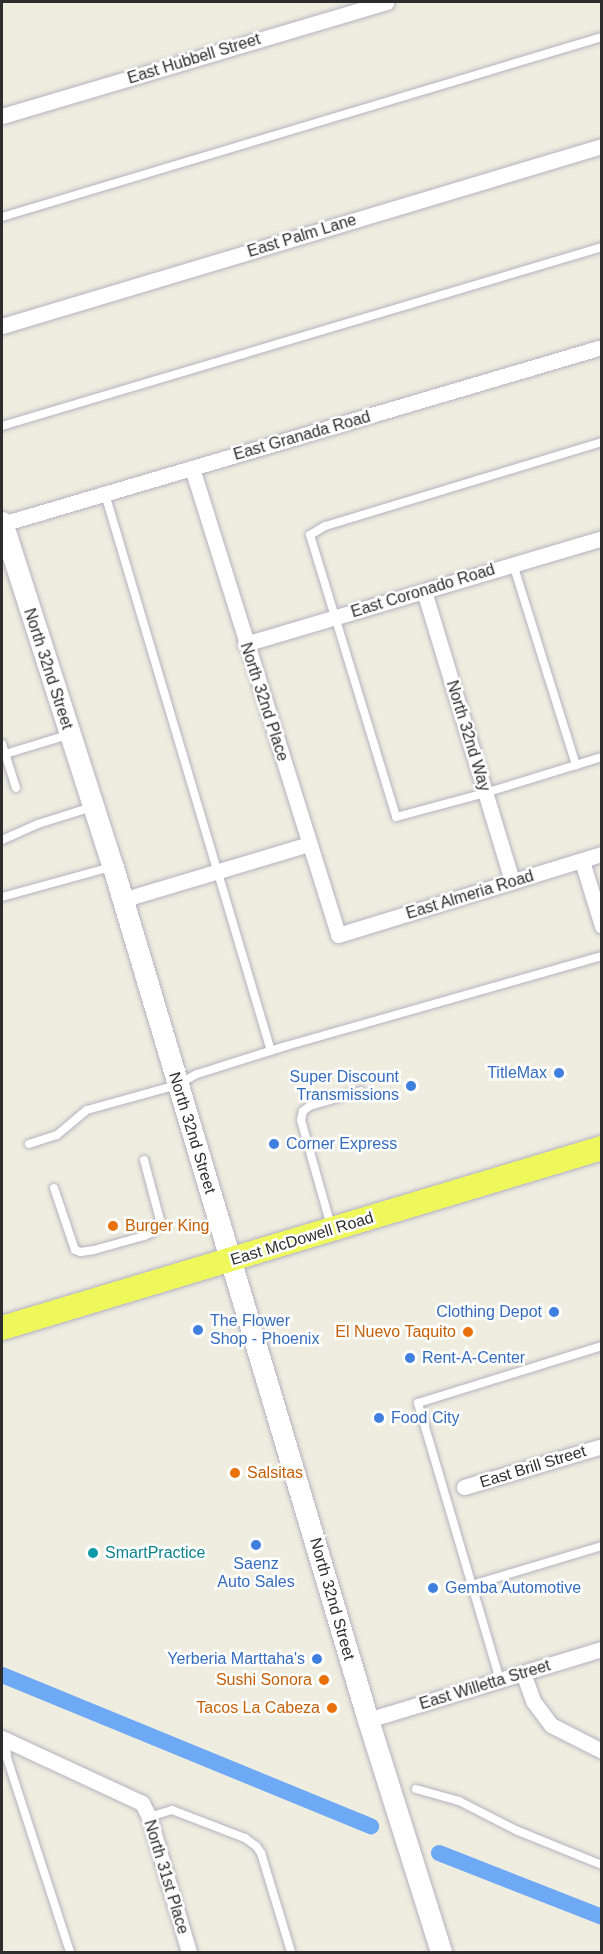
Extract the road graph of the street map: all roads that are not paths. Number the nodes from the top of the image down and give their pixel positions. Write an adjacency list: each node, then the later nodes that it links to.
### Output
1 (386, 2): 3 (street, East Hubbell Street)
2 (602, 37): 5 (lane)
3 (2, 116)
4 (602, 146): 7 (street, East Palm Lane)
5 (2, 217)
6 (602, 247): 9 (lane)
7 (2, 326)
8 (602, 347): 11 (street, East Granada Road)
9 (2, 426)
10 (602, 442): 17 (lane)
11 (192, 468): 12 (street, East Granada Road); 18 (street, North 32nd Place)
12 (105, 494): 13 (street, East Granada Road); 32 (lane)
13 (2, 523): 19 (main road, North 32nd Street)
14 (601, 540): 15 (street, East Coronado Road)
15 (513, 564): 16 (street, East Coronado Road); 23 (lane)
16 (424, 591): 17 (street, East Coronado Road); 25 (street, North 32nd Way)
17 (336, 617): 18 (street, East Coronado Road); 25 (lane)
18 (245, 644): 28 (street, North 32nd Place)
19 (69, 735): 21 (lane); 26 (main road, North 32nd Street)
20 (2, 744): 21 (lane)
21 (3, 754): 24 (lane)
22 (602, 757): 23 (lane)
23 (576, 765): 25 (lane)
24 (16, 788)
25 (485, 793): 33 (street, North 32nd Way)
26 (93, 807): 27 (lane); 31 (main road, North 32nd Street)
27 (2, 840)
28 (309, 844): 32 (street); 37 (street, North 32nd Place)
29 (602, 855): 30 (street, East Almeria Road)
30 (582, 861): 33 (street, East Almeria Road); 36 (street)
31 (113, 867): 34 (lane); 35 (main road, North 32nd Street)
32 (217, 872): 35 (street); 39 (lane)
33 (512, 881): 37 (street, East Almeria Road)
34 (2, 897)
35 (122, 900): 40 (main road, North 32nd Street)
36 (602, 926)
37 (338, 935)
38 (602, 956): 39 (lane)
39 (271, 1051): 40 (lane)
40 (177, 1085): 42 (lane); 47 (main road, North 32nd Street)
41 (361, 1091): 46 (lane)
42 (29, 1144)
43 (602, 1148): 46 (main road, East McDowell Road)
44 (144, 1161): 45 (lane)
45 (54, 1188)
46 (332, 1230): 47 (main road, East McDowell Road)
47 (231, 1260): 48 (main road, East McDowell Road); 57 (main road, North 32nd Street)
48 (2, 1328)
49 (602, 1346): 53 (lane)
50 (602, 1446): 51 (street, East Brill Street)
51 (464, 1487)
52 (602, 1546): 53 (lane)
53 (472, 1586): 56 (lane)
54 (602, 1649): 55 (street, East Willetta Street)
55 (523, 1673): 56 (street, East Willetta Street); 59 (street)
56 (500, 1680): 57 (street, East Willetta Street)
57 (368, 1720): 66 (main road, North 32nd Street)
58 (4, 1739): 61 (street, North 31st Place); 63 (lane)
59 (601, 1750)
60 (416, 1789): 62 (lane)
61 (148, 1817): 64 (street, North 31st Place); 65 (lane)
62 (602, 1865)
63 (70, 1953)
64 (189, 1953)
65 (291, 1953)
66 (441, 1953)

